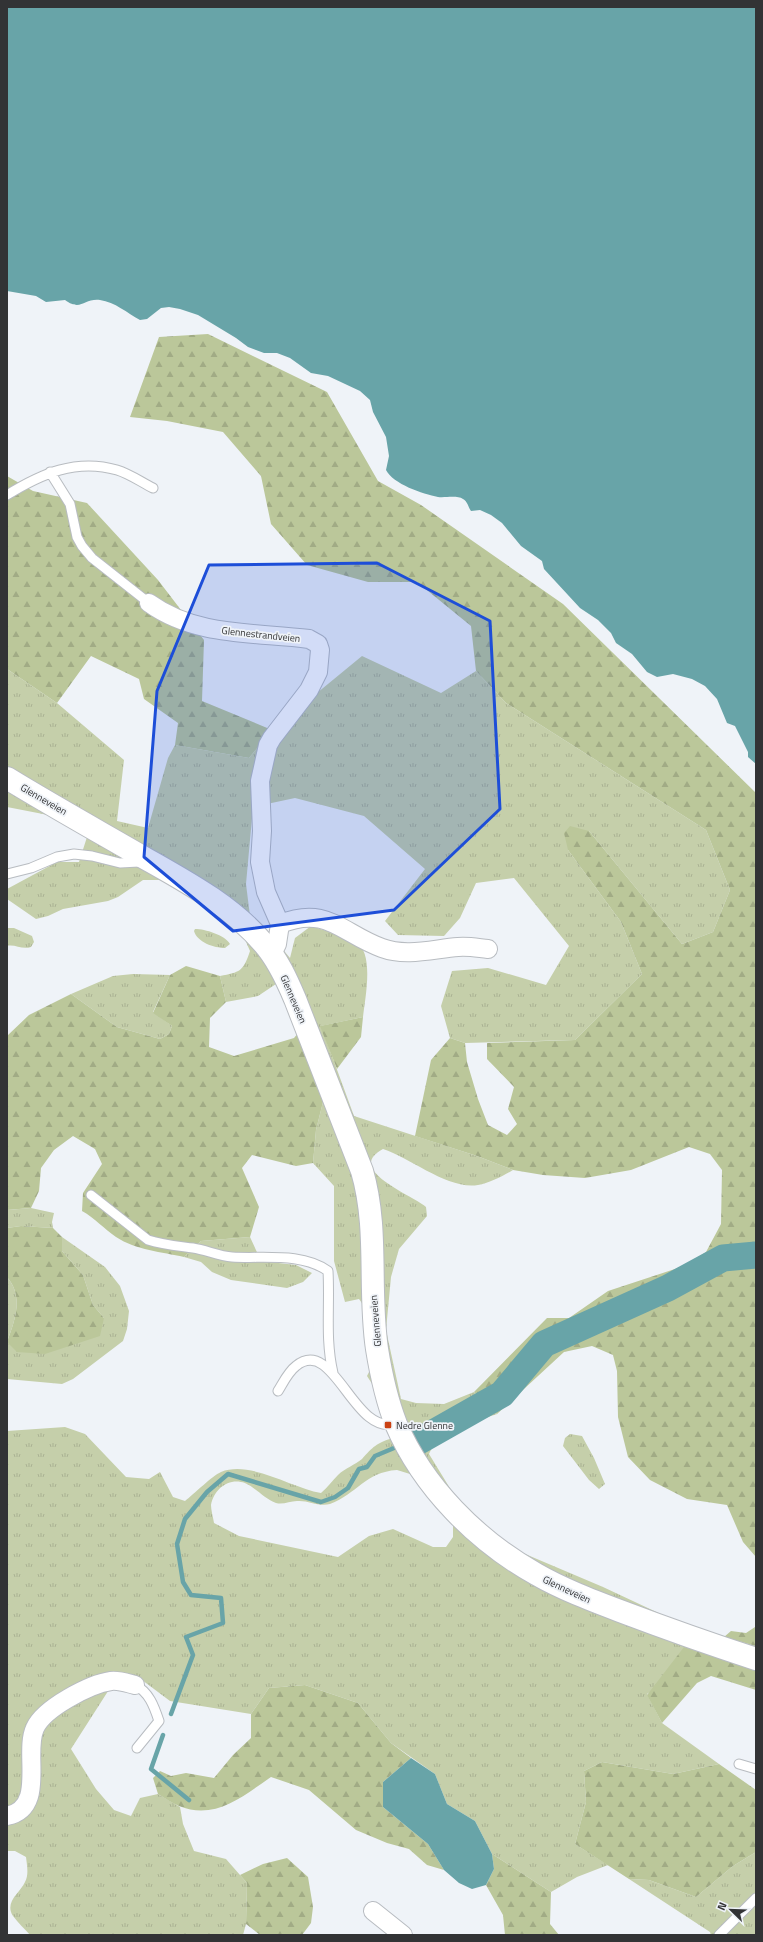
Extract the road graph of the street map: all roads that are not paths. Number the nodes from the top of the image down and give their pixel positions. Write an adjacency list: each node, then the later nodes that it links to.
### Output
1 (50, 472): 2 (lane); 3 (lane); 4 (lane, Glennestrandveien)
2 (153, 488)
3 (7, 495)
4 (149, 603): 8 (street, Glennestrandveien)
5 (7, 778): 6 (main road, Glenneveien)
6 (143, 857): 7 (lane); 10 (main road, Glenneveien)
7 (7, 874)
8 (280, 924): 9 (street); 10 (street)
9 (488, 949)
10 (272, 954): 14 (main road, Glenneveien)
11 (91, 1195): 12 (lane)
12 (333, 1373): 13 (lane); 14 (lane)
13 (278, 1391)
14 (396, 1423): 15 (main road, Glenneveien)
15 (756, 1659)
16 (134, 1685): 17 (lane); 20 (street)
17 (137, 1748)
18 (740, 1764): 19 (lane)
19 (756, 1769)
20 (7, 1816)
21 (756, 1898): 24 (lane)
22 (373, 1911): 23 (street)
23 (403, 1935)
24 (719, 1935)

